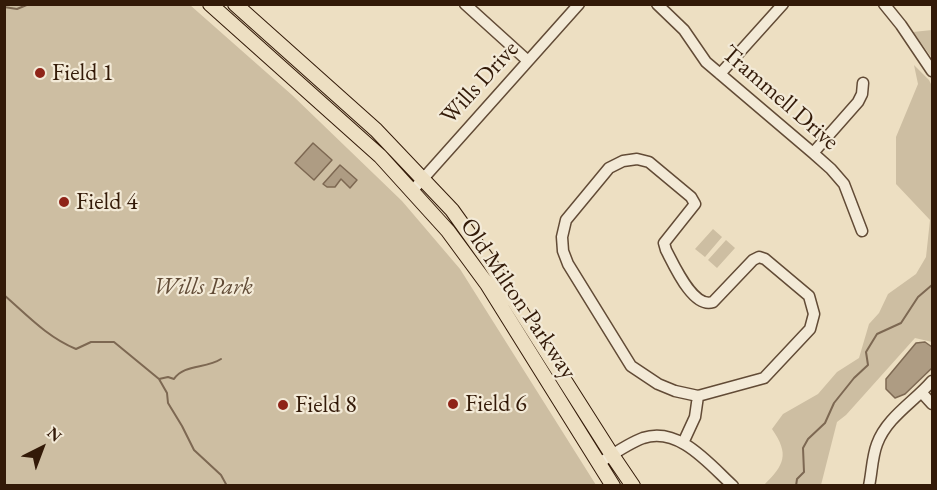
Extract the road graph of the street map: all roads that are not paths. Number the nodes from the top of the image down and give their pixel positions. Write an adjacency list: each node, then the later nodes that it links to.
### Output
1 (210, 4): 14 (main road, Old Milton Parkway)
2 (235, 4): 13 (main road, Old Milton Parkway)
3 (465, 4): 8 (street)
4 (579, 4): 8 (street, Wills Drive)
5 (657, 4): 10 (street, Trammell Drive)
6 (783, 4): 10 (street)
7 (884, 4): 9 (street)
8 (528, 62): 13 (street, Wills Drive)
9 (933, 71)
10 (720, 74): 12 (street, Trammell Drive)
11 (863, 83): 12 (street)
12 (813, 153): 15 (street, Trammell Drive)
13 (423, 178): 14 (street, Wills Drive); 21 (main road, Old Milton Parkway)
14 (413, 190): 22 (main road, Old Milton Parkway)
15 (861, 231)
16 (933, 381): 17 (street)
17 (922, 393): 19 (street); 26 (street)
18 (698, 396): 18 (street); 20 (street)
19 (933, 404)
20 (683, 443): 21 (street); 25 (street)
21 (612, 455): 22 (street); 24 (main road, Old Milton Parkway)
22 (598, 464): 23 (main road, Old Milton Parkway)
23 (613, 486)
24 (633, 486)
25 (734, 486)
26 (869, 486)

